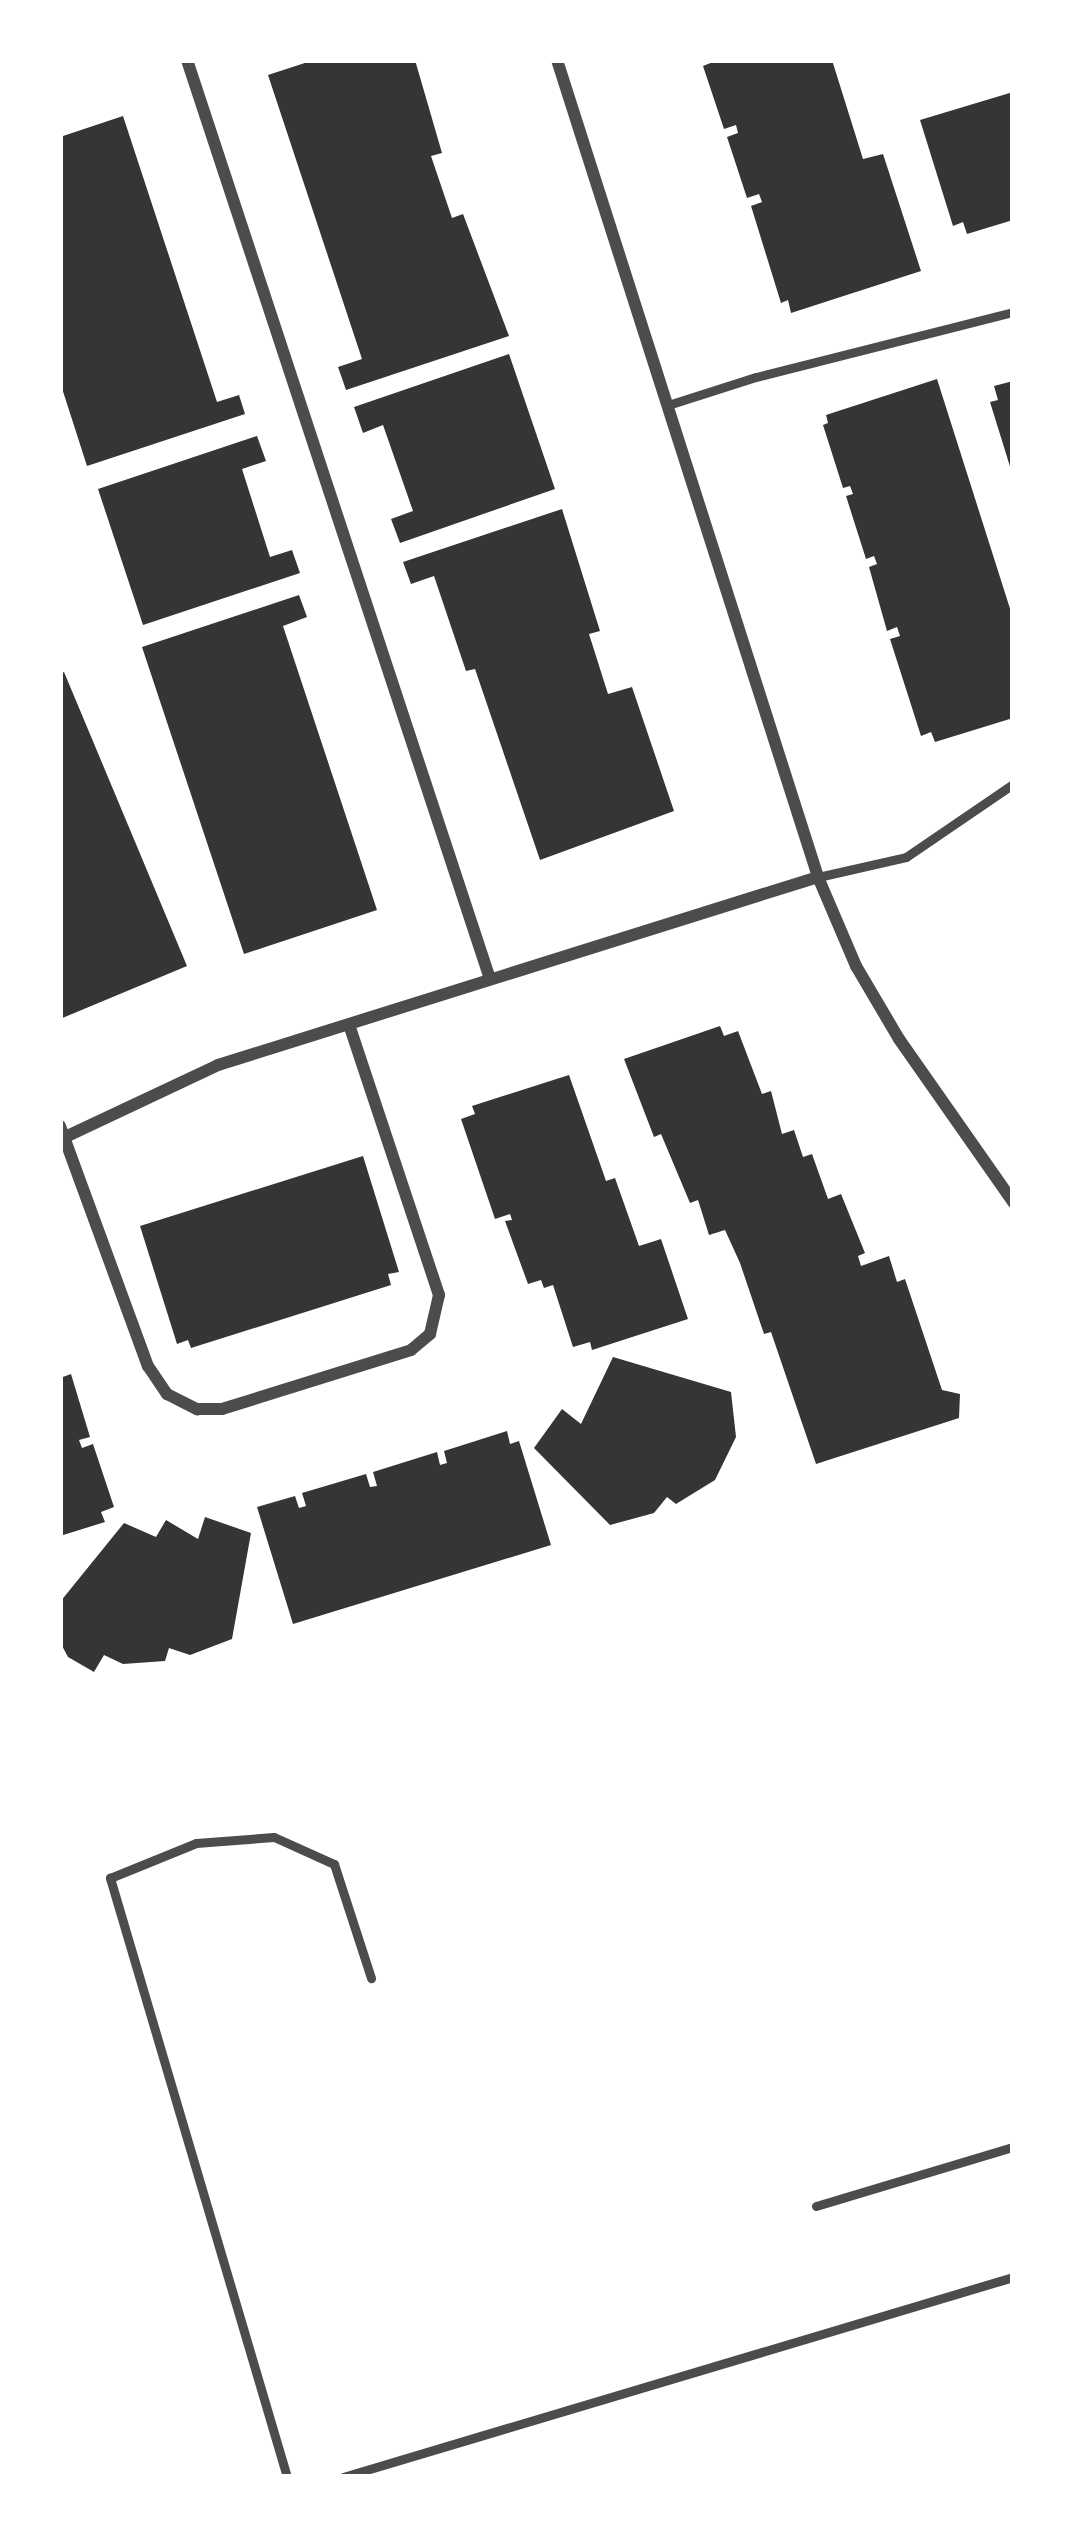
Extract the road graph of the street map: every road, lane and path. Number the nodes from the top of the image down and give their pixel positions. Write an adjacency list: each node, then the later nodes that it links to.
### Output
1 (187, 60): 7 (street)
2 (557, 60): 4 (street)
3 (1013, 312): 4 (lane)
4 (668, 405): 6 (street)
5 (1013, 784): 6 (lane)
6 (818, 877): 7 (street); 10 (street)
7 (490, 979): 8 (street)
8 (350, 1025): 9 (street); 9 (street)
9 (62, 1134)
10 (1013, 1202)
11 (371, 1978): 15 (lane)
12 (1013, 2147): 13 (lane)
13 (816, 2206)
14 (1013, 2277): 16 (lane)
15 (287, 2477)
16 (343, 2477)

